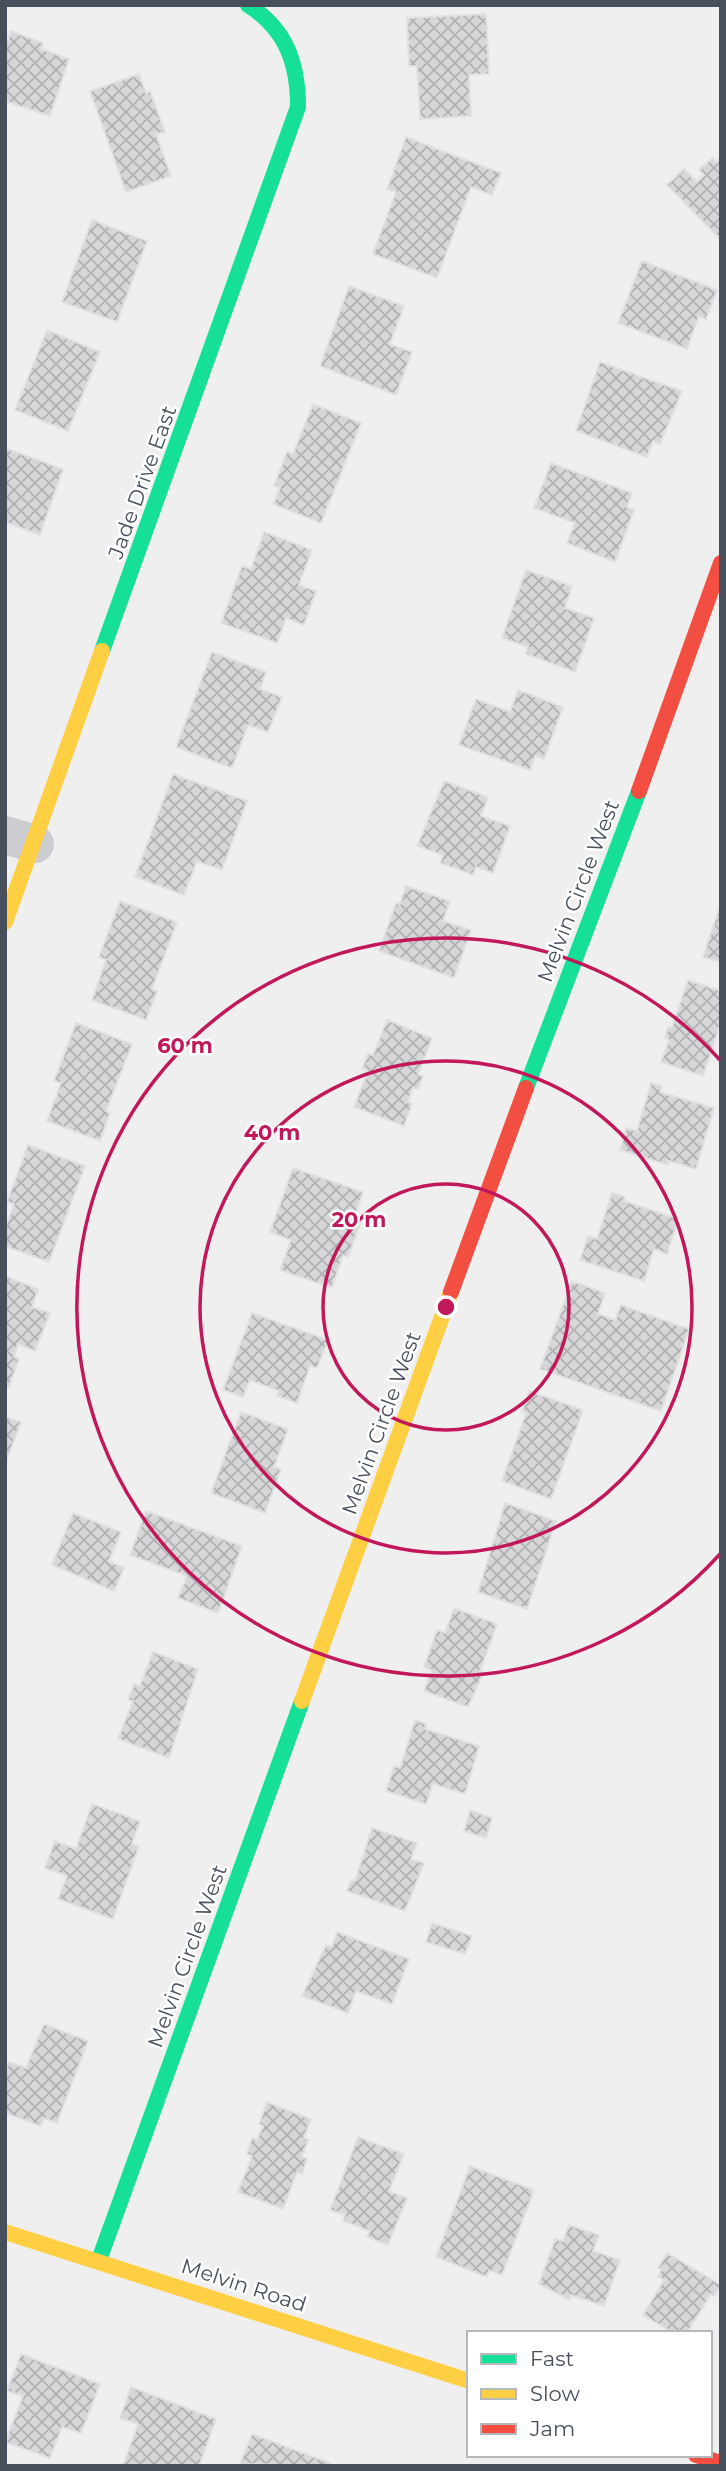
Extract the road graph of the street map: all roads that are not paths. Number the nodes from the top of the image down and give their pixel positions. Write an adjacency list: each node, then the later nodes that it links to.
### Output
1 (248, 5): 3 (street, Jade Drive East)
2 (721, 563): 6 (street, Melvin Circle West)
3 (20, 839): 4 (street, Jade Drive East)
4 (5, 922)
5 (5, 2232): 6 (street, Melvin Road)
6 (99, 2260): 7 (street, Melvin Road)
7 (467, 2380)
8 (702, 2457): 9 (street)
9 (721, 2463)

